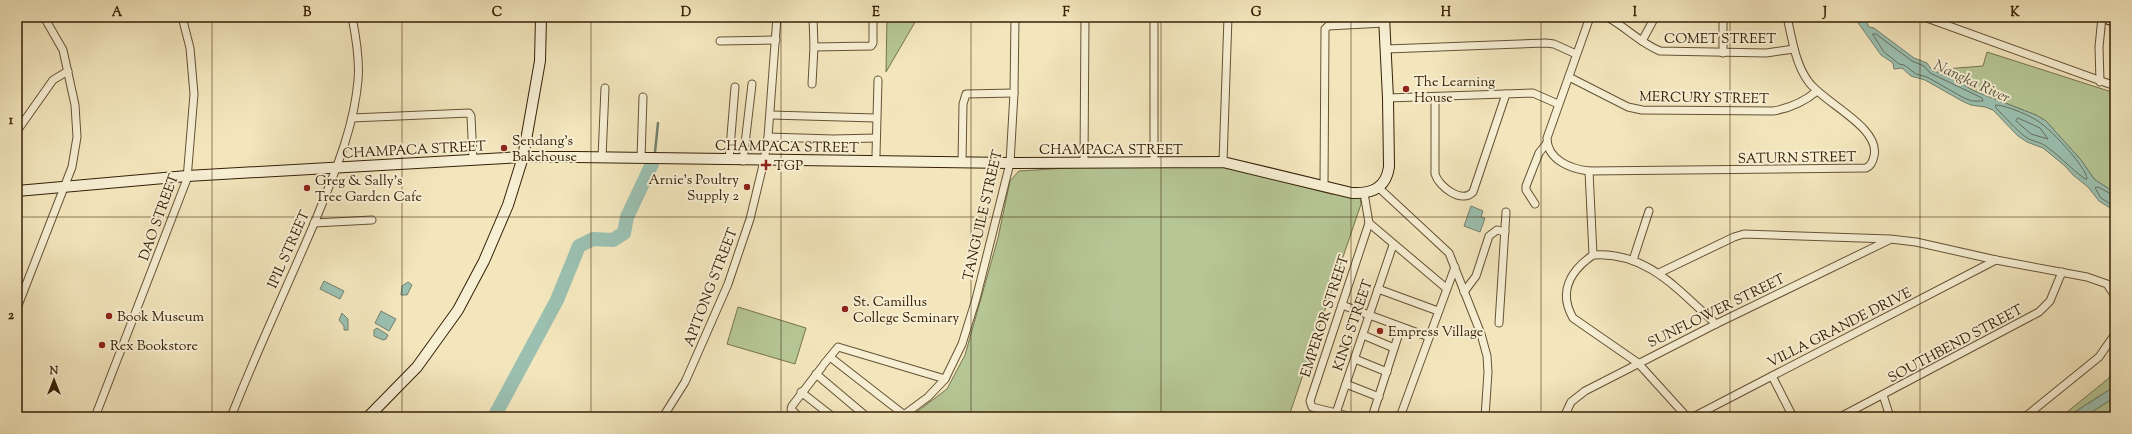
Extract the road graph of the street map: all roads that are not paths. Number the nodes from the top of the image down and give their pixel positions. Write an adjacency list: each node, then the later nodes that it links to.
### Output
1 (44, 17): 29 (street)
2 (182, 17): 67 (street, DAO STREET)
3 (352, 17): 46 (street, IPIL STREET)
4 (542, 17): 53 (street)
5 (777, 17): 21 (street, APITONG STREET)
6 (813, 17): 24 (street)
7 (873, 17): 24 (street)
8 (1015, 17): 39 (street, TANGUILE STREET)
9 (1085, 17): 64 (street)
10 (1154, 17): 60 (street)
11 (1228, 17): 61 (street)
12 (1590, 17): 28 (street)
13 (1607, 17): 23 (street, COMET STREET)
14 (1656, 17): 23 (street)
15 (1723, 17): 27 (street)
16 (1788, 17): 26 (street, SATURN STREET)
17 (1924, 17): 32 (street)
18 (2103, 17): 20 (street); 32 (street)
19 (1384, 20): 25 (street); 68 (street)
20 (2115, 21)
21 (776, 40): 22 (street); 45 (street, APITONG STREET)
22 (720, 41)
23 (1642, 41): 27 (street, COMET STREET)
24 (814, 47): 34 (street)
25 (1386, 49): 28 (street); 42 (street)
26 (1794, 49): 27 (street, COMET STREET); 38 (street, SATURN STREET)
27 (1723, 53)
28 (1576, 54): 30 (street)
29 (68, 71): 48 (street); 69 (street)
30 (1569, 77): 38 (street, MERCURY STREET); 44 (street)
31 (878, 80): 47 (street)
32 (2100, 82): 35 (street)
33 (752, 84): 58 (street)
34 (812, 84)
35 (2115, 86)
36 (735, 87): 57 (street)
37 (605, 88): 54 (street)
38 (1817, 91): 66 (street, SATURN STREET)
39 (1014, 93): 62 (street); 63 (street, TANGUILE STREET)
40 (1506, 94): 43 (street); 43 (street); 44 (street)
41 (642, 97): 55 (street)
42 (1388, 98): 43 (street); 70 (street)
43 (1435, 98)
44 (1558, 104): 51 (street)
45 (771, 115): 47 (street); 49 (street, APITONG STREET)
46 (352, 118): 56 (street); 65 (street, IPIL STREET)
47 (875, 118): 50 (street)
48 (17, 131)
49 (768, 137): 50 (street); 59 (street, APITONG STREET)
50 (876, 138): 52 (street)
51 (1547, 143): 66 (street); 73 (street)
52 (876, 155)
53 (523, 158): 54 (street, CHAMPACA STREET); 56 (street, CHAMPACA STREET); 119 (street)
54 (602, 158): 55 (street, CHAMPACA STREET)
55 (641, 158): 57 (street, CHAMPACA STREET)
56 (473, 160): 65 (street, CHAMPACA STREET)
57 (729, 160): 58 (street, CHAMPACA STREET)
58 (743, 161): 59 (street, CHAMPACA STREET)
59 (764, 161): 62 (street, CHAMPACA STREET); 120 (street, APITONG STREET)
60 (1154, 162): 61 (street, CHAMPACA STREET); 64 (street, CHAMPACA STREET)
61 (1223, 162): 68 (street, CHAMPACA STREET)
62 (962, 163): 63 (street, CHAMPACA STREET)
63 (1010, 163): 64 (street, CHAMPACA STREET); 109 (street, TANGUILE STREET)
64 (1084, 163)
65 (337, 167): 67 (street, CHAMPACA STREET); 78 (street, IPIL STREET)
66 (1589, 171): 82 (street)
67 (187, 176): 69 (street, CHAMPACA STREET); 117 (street, DAO STREET)
68 (1324, 186): 72 (street, CHAMPACA STREET)
69 (63, 188): 71 (street, CHAMPACA STREET); 93 (street)
70 (1379, 188): 72 (street, CHAMPACA STREET); 85 (street)
71 (17, 191)
72 (1364, 193): 77 (street, EMPEROR STREET)
73 (1535, 204)
74 (1649, 211): 83 (street)
75 (1506, 212): 79 (street)
76 (372, 220): 78 (street)
77 (1369, 223): 81 (street); 92 (street, EMPEROR STREET)
78 (314, 224): 118 (street, IPIL STREET)
79 (1504, 232): 90 (street); 96 (street)
80 (1890, 239): 84 (street); 87 (street); 97 (street, SUNFLOWER STREET)
81 (1393, 245): 88 (street); 89 (street, KING STREET)
82 (1592, 255): 83 (street); 105 (street)
83 (1633, 260): 87 (street)
84 (1996, 260): 86 (street); 108 (street, VILLA GRANDE DRIVE)
85 (1455, 267): 88 (street); 90 (street)
86 (2062, 272): 91 (street); 112 (street, SOUTHBEND STREET)
87 (1659, 273): 97 (street)
88 (1446, 288): 94 (street)
89 (1378, 289): 94 (street); 95 (street, KING STREET)
90 (1464, 292): 126 (street)
91 (2115, 296)
92 (1342, 305): 95 (street); 114 (street, EMPEROR STREET)
93 (17, 308)
94 (1438, 311): 101 (street)
95 (1370, 315): 98 (street); 100 (street, KING STREET)
96 (1499, 323)
97 (1716, 324): 105 (street, SUNFLOWER STREET)
98 (1401, 326): 101 (street); 102 (street)
99 (2115, 334): 133 (street)
100 (1363, 335): 102 (street); 104 (street, KING STREET)
101 (1429, 337): 125 (street)
102 (1394, 348): 106 (street)
103 (830, 357): 107 (street); 109 (street); 116 (street)
104 (1354, 359): 106 (street); 110 (street, KING STREET)
105 (1638, 363): 127 (street, SUNFLOWER STREET); 128 (street)
106 (1387, 372): 113 (street)
107 (816, 374): 111 (street); 122 (street)
108 (1772, 376): 129 (street, VILLA GRANDE DRIVE); 130 (street)
109 (945, 379): 116 (street, TANGUILE STREET)
110 (1346, 384): 113 (street); 114 (street, KING STREET)
111 (801, 392): 115 (street); 121 (street)
112 (1883, 395): 131 (street, SOUTHBEND STREET); 132 (street)
113 (1379, 397): 124 (street)
114 (1336, 413): 123 (street, EMPEROR STREET)
115 (796, 415)
116 (904, 416)
117 (95, 417)
118 (231, 417)
119 (368, 417)
120 (663, 417)
121 (833, 417)
122 (867, 417)
123 (1352, 417)
124 (1372, 417)
125 (1400, 417)
126 (1485, 417)
127 (1564, 417)
128 (1687, 417)
129 (1693, 417)
130 (1793, 417)
131 (1840, 417)
132 (1890, 417)
133 (2025, 417)

